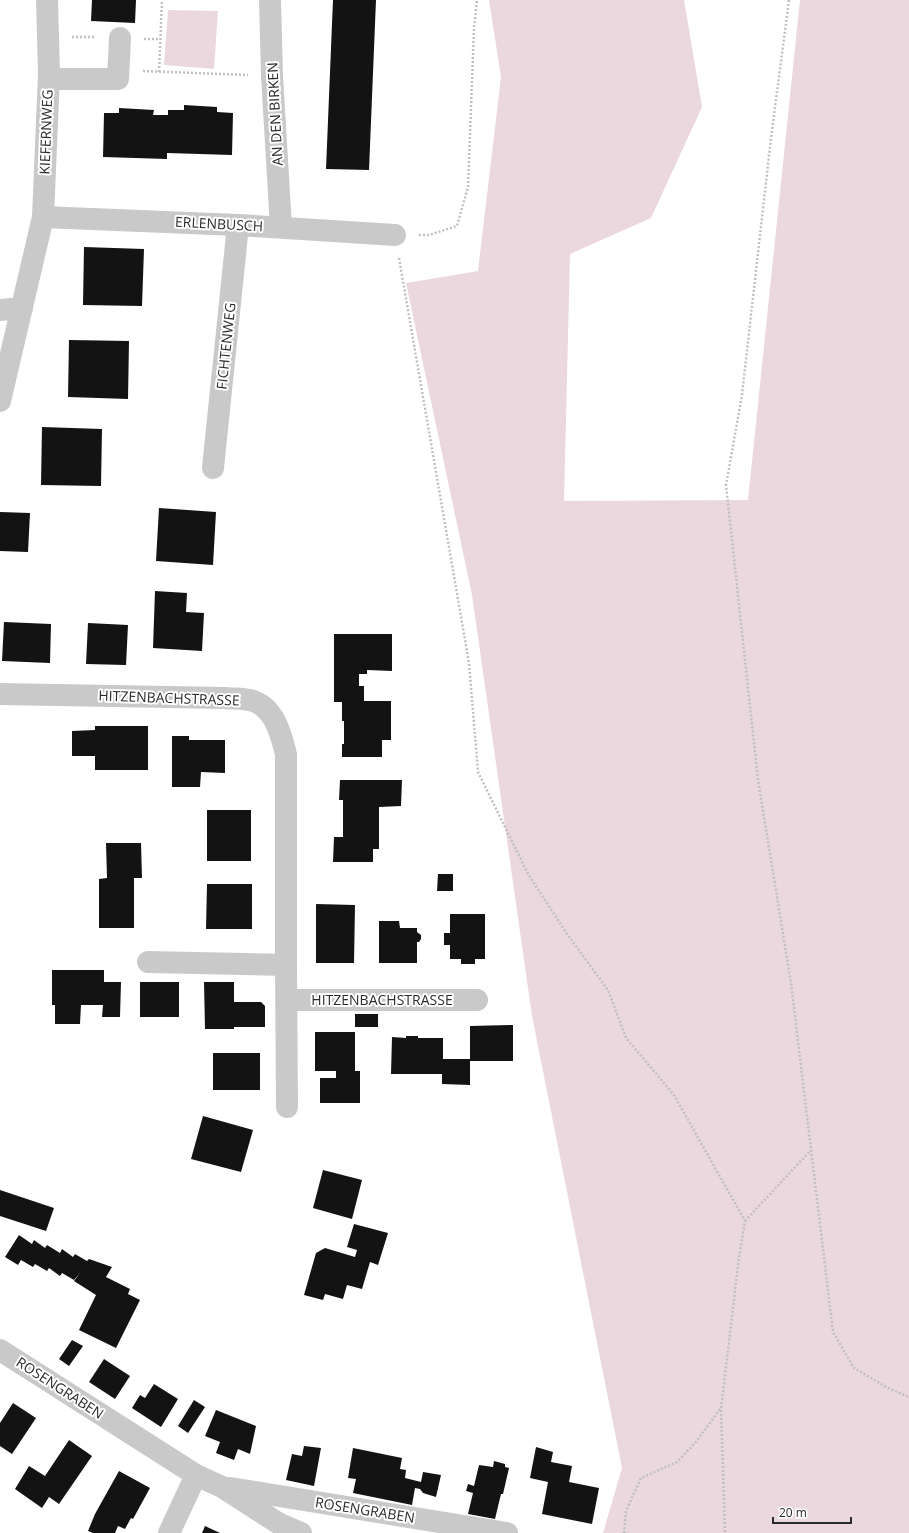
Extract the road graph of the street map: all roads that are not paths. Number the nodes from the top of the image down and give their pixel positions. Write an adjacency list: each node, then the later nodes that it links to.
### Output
1 (47, 0): 4 (street, KIEFERNWEG)
2 (270, 0): 7 (street, AN DEN BIRKEN)
3 (120, 38): 4 (street)
4 (49, 79): 5 (street, KIEFERNWEG)
5 (43, 217): 6 (street, ERLENBUSCH); 9 (street, KIEFERNWEG)
6 (238, 225): 7 (street, ERLENBUSCH); 12 (street, FICHTENWEG)
7 (281, 227): 8 (street, ERLENBUSCH)
8 (395, 235)
9 (22, 308): 10 (street); 11 (street, KIEFERNWEG)
10 (0, 310)
11 (0, 401)
12 (213, 468)
13 (0, 694): 15 (street, HITZENBACHSTRASSE)
14 (148, 962): 15 (street)
15 (286, 965): 16 (street, HITZENBACHSTRASSE)
16 (287, 1000): 17 (street, HITZENBACHSTRASSE); 18 (street, HITZENBACHSTRASSE)
17 (477, 1000)
18 (287, 1107)
19 (0, 1350): 20 (street, ROSENGRABEN)
20 (196, 1475): 21 (street, ROSENGRABEN); 22 (street)
21 (222, 1487): 23 (street, ROSENGRABEN); 24 (street, ROSENGRABEN)
22 (169, 1533)
23 (301, 1533)
24 (507, 1533)

